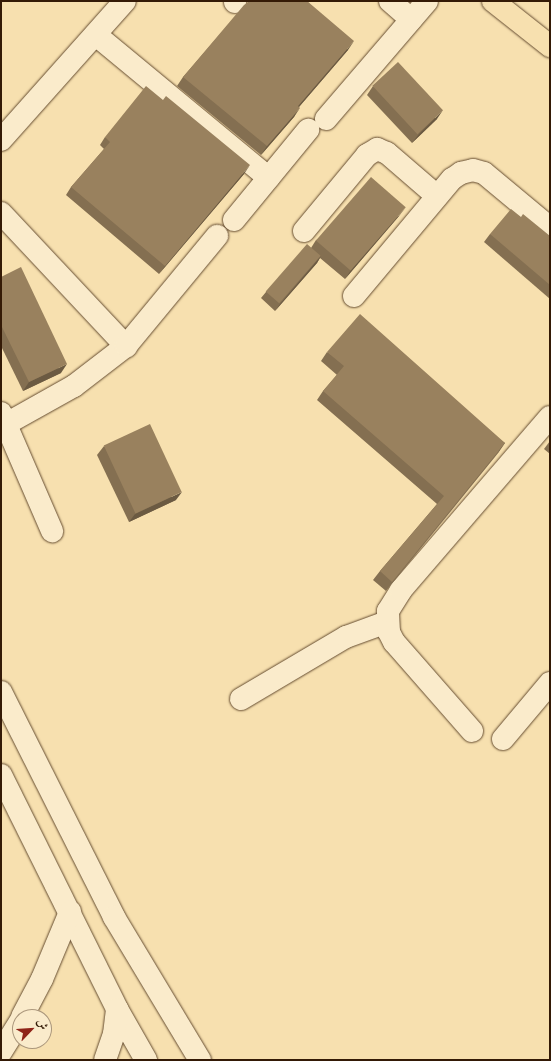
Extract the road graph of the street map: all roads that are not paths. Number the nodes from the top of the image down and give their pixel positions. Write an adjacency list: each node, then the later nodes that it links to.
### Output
1 (125, 1): 6 (lane)
2 (390, 1): 5 (lane)
3 (427, 1): 5 (lane)
4 (493, 1): 7 (main road)
5 (412, 19): 9 (lane)
6 (96, 35): 8 (lane); 9 (lane)
7 (550, 46)
8 (1, 140)
9 (269, 178): 12 (lane)
10 (437, 196): 13 (lane); 14 (lane); 16 (lane)
11 (1, 213): 17 (lane)
12 (234, 220)
13 (550, 228)
14 (304, 231)
15 (217, 236): 17 (lane)
16 (354, 296)
17 (126, 346): 19 (lane)
18 (550, 417): 21 (lane)
19 (3, 418): 20 (lane)
20 (52, 531)
21 (387, 622): 24 (lane); 25 (lane)
22 (550, 683): 26 (lane)
23 (1, 692): 36 (lane)
24 (241, 699)
25 (472, 731)
26 (503, 739)
27 (3, 784): 28 (lane)
28 (9, 810): 29 (lane)
29 (70, 912): 30 (lane); 31 (lane)
30 (26, 1009)
31 (117, 1009): 34 (lane); 35 (lane)
32 (12, 1034): 33 (lane)
33 (1, 1052)
34 (105, 1060)
35 (146, 1060)
36 (200, 1060)

